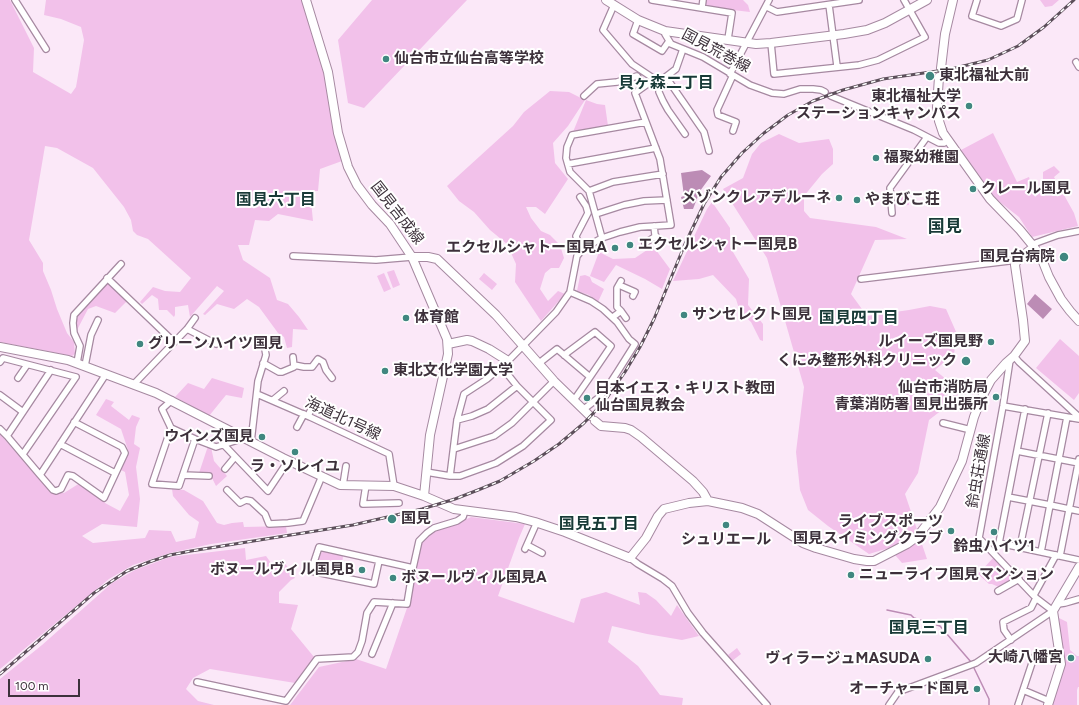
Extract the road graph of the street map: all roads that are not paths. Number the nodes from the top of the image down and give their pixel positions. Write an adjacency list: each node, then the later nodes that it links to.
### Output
1 (14, 0): 25 (street)
2 (306, 0): 60 (street, 国見吉成線)
3 (606, 0): 13 (street, 国見荒巻線)
4 (652, 0): 16 (street)
5 (703, 0): 16 (street)
6 (769, 0): 15 (street)
7 (859, 0): 14 (street)
8 (904, 0): 17 (street)
9 (927, 0): 17 (street)
10 (953, 0): 28 (street)
11 (977, 0): 12 (street)
12 (1022, 0)
13 (614, 2): 18 (street, 国見荒巻線); 32 (street)
14 (829, 5): 15 (street); 20 (street)
15 (767, 7): 23 (street)
16 (702, 8): 21 (street)
17 (910, 10): 20 (street); 27 (street)
18 (638, 20): 19 (street, 国見荒巻線); 22 (street)
19 (665, 31): 21 (street); 22 (street, 国見荒巻線)
20 (833, 36): 24 (street); 27 (street)
21 (728, 39): 23 (street)
22 (668, 41): 26 (street, 国見荒巻線)
23 (748, 43): 24 (street); 29 (street)
24 (771, 43): 27 (street)
25 (46, 49)
26 (683, 49): 29 (street, 国見荒巻線); 30 (street)
27 (837, 66)
28 (941, 68)
29 (732, 75): 34 (street, 国見荒巻線); 38 (street)
30 (666, 76): 32 (street); 43 (street)
31 (939, 77): 41 (street)
32 (659, 82): 33 (street); 39 (street)
33 (644, 86): 35 (street); 37 (street)
34 (825, 92)
35 (584, 96)
36 (831, 96): 40 (street)
37 (646, 122): 42 (street); 44 (street)
38 (733, 131)
39 (685, 134)
40 (927, 137): 41 (street); 49 (street)
41 (948, 140): 57 (street)
42 (656, 148): 44 (street); 45 (street)
43 (709, 151)
44 (568, 164): 46 (street)
45 (663, 174): 46 (street); 48 (street)
46 (589, 191): 50 (street)
47 (580, 197): 58 (street)
48 (667, 200): 50 (street); 51 (street)
49 (892, 213)
50 (596, 214): 54 (street)
51 (654, 226): 53 (street); 54 (street)
52 (1079, 231): 57 (street)
53 (656, 236): 55 (street); 56 (street)
54 (602, 238): 58 (street)
55 (660, 242)
56 (645, 243)
57 (1034, 247): 61 (street); 72 (street)
58 (581, 251): 65 (street)
59 (293, 256): 60 (street)
60 (412, 257): 77 (street); 78 (street, 国見吉成線)
61 (1017, 260): 64 (street); 82 (street)
62 (121, 264): 63 (street)
63 (107, 278): 74 (street); 88 (street)
64 (862, 279)
65 (570, 292): 69 (street); 78 (street)
66 (635, 292): 67 (street)
67 (621, 311): 69 (street); 70 (street)
68 (195, 318): 73 (street)
69 (613, 318): 108 (street)
70 (626, 318)
71 (98, 320): 88 (street)
72 (1079, 321)
73 (186, 329): 74 (street); 75 (street)
74 (174, 342): 97 (street)
75 (216, 344)
76 (264, 344): 85 (street)
77 (448, 344): 83 (street); 137 (street)
78 (522, 346): 83 (street); 86 (street, 国見吉成線)
79 (0, 347): 88 (street)
80 (564, 355): 86 (street); 93 (street); 93 (street)
81 (293, 356): 89 (street)
82 (1012, 358): 107 (street, 鈴虫荘通線); 114 (street); 121 (street)
83 (508, 361): 90 (street)
84 (0, 362): 87 (street)
85 (263, 363): 89 (street); 100 (street)
86 (538, 364): 96 (street, 国見吉成線)
87 (28, 365): 91 (street); 94 (street)
88 (81, 365): 92 (street)
89 (294, 365): 95 (street)
90 (501, 366): 98 (street); 115 (street)
91 (51, 370): 110 (street); 129 (street)
92 (106, 374): 97 (street); 116 (street)
93 (590, 377): 104 (street)
94 (18, 378)
95 (332, 378)
96 (554, 381): 104 (street, 国見吉成線); 105 (street)
97 (133, 385): 102 (street)
98 (517, 386): 105 (street); 115 (street)
99 (284, 391): 103 (street)
100 (256, 394): 103 (street, 海道北1号線); 124 (street)
101 (0, 395): 110 (street)
102 (172, 400): 119 (street); 124 (street)
103 (273, 400): 112 (street, 海道北1号線)
104 (574, 400): 108 (street, 国見吉成線)
105 (533, 402): 127 (street); 143 (street)
106 (313, 405): 112 (street)
107 (1003, 406): 109 (street); 167 (street, 鈴虫荘通線)
108 (584, 409): 150 (street, 国見吉成線)
109 (1025, 409): 111 (street); 128 (street)
110 (23, 412): 122 (street)
111 (1048, 413): 113 (street); 130 (street)
112 (306, 415): 118 (street); 146 (street, 海道北1号線)
113 (1067, 417): 114 (street); 132 (street)
114 (1079, 418)
115 (457, 420): 127 (street)
116 (74, 422): 125 (street); 138 (street)
117 (943, 423): 121 (street)
118 (297, 427)
119 (171, 428): 123 (street); 140 (street)
120 (0, 430): 122 (street)
121 (971, 430): 150 (street)
122 (7, 436): 129 (street)
123 (194, 439): 126 (street); 140 (street)
124 (248, 440): 126 (street); 133 (street)
125 (60, 444): 138 (street); 139 (street)
126 (224, 445): 131 (street)
127 (454, 449): 143 (street)
128 (1017, 451): 130 (street); 149 (street)
129 (23, 454): 139 (street)
130 (1039, 455): 132 (street); 151 (street)
131 (236, 457): 133 (street); 136 (street)
132 (1059, 459): 134 (street); 153 (street)
133 (288, 461): 142 (street)
134 (1079, 462): 154 (street)
135 (346, 466): 144 (street)
136 (225, 469)
137 (426, 472): 143 (street); 148 (street)
138 (116, 473): 139 (street)
139 (40, 475)
140 (183, 475): 141 (street)
141 (209, 476)
142 (322, 476): 144 (street); 147 (street)
143 (450, 476)
144 (343, 485): 145 (street)
145 (366, 485): 146 (street); 152 (street)
146 (394, 486): 148 (street)
147 (227, 490)
148 (424, 496): 155 (street)
149 (1008, 497): 151 (street); 158 (street)
150 (708, 501): 162 (street)
151 (1030, 501): 153 (street); 158 (street)
152 (398, 503)
153 (1050, 505): 154 (street); 159 (street)
154 (1069, 509): 156 (street); 161 (street)
155 (465, 511): 157 (street); 165 (street)
156 (1079, 511)
157 (537, 522): 160 (street); 162 (street)
158 (1020, 547): 159 (street)
159 (1041, 552): 161 (street)
160 (542, 553)
161 (1058, 555): 163 (street); 169 (street)
162 (630, 558): 179 (street)
163 (1079, 560)
164 (379, 561): 164 (street); 165 (street)
165 (413, 568): 171 (street)
166 (1078, 570): 172 (street)
167 (1019, 579): 168 (street); 169 (street)
168 (998, 591)
169 (1035, 596): 172 (street); 173 (street)
170 (1079, 598): 172 (street)
171 (393, 603): 174 (street); 176 (street)
172 (1055, 608): 173 (street); 178 (street)
173 (1011, 640): 180 (street)
174 (372, 654)
175 (1034, 657): 177 (street)
176 (197, 682)
177 (1023, 690): 178 (street); 181 (street)
178 (1048, 703)
179 (767, 705)
180 (889, 705)
181 (1018, 705)

